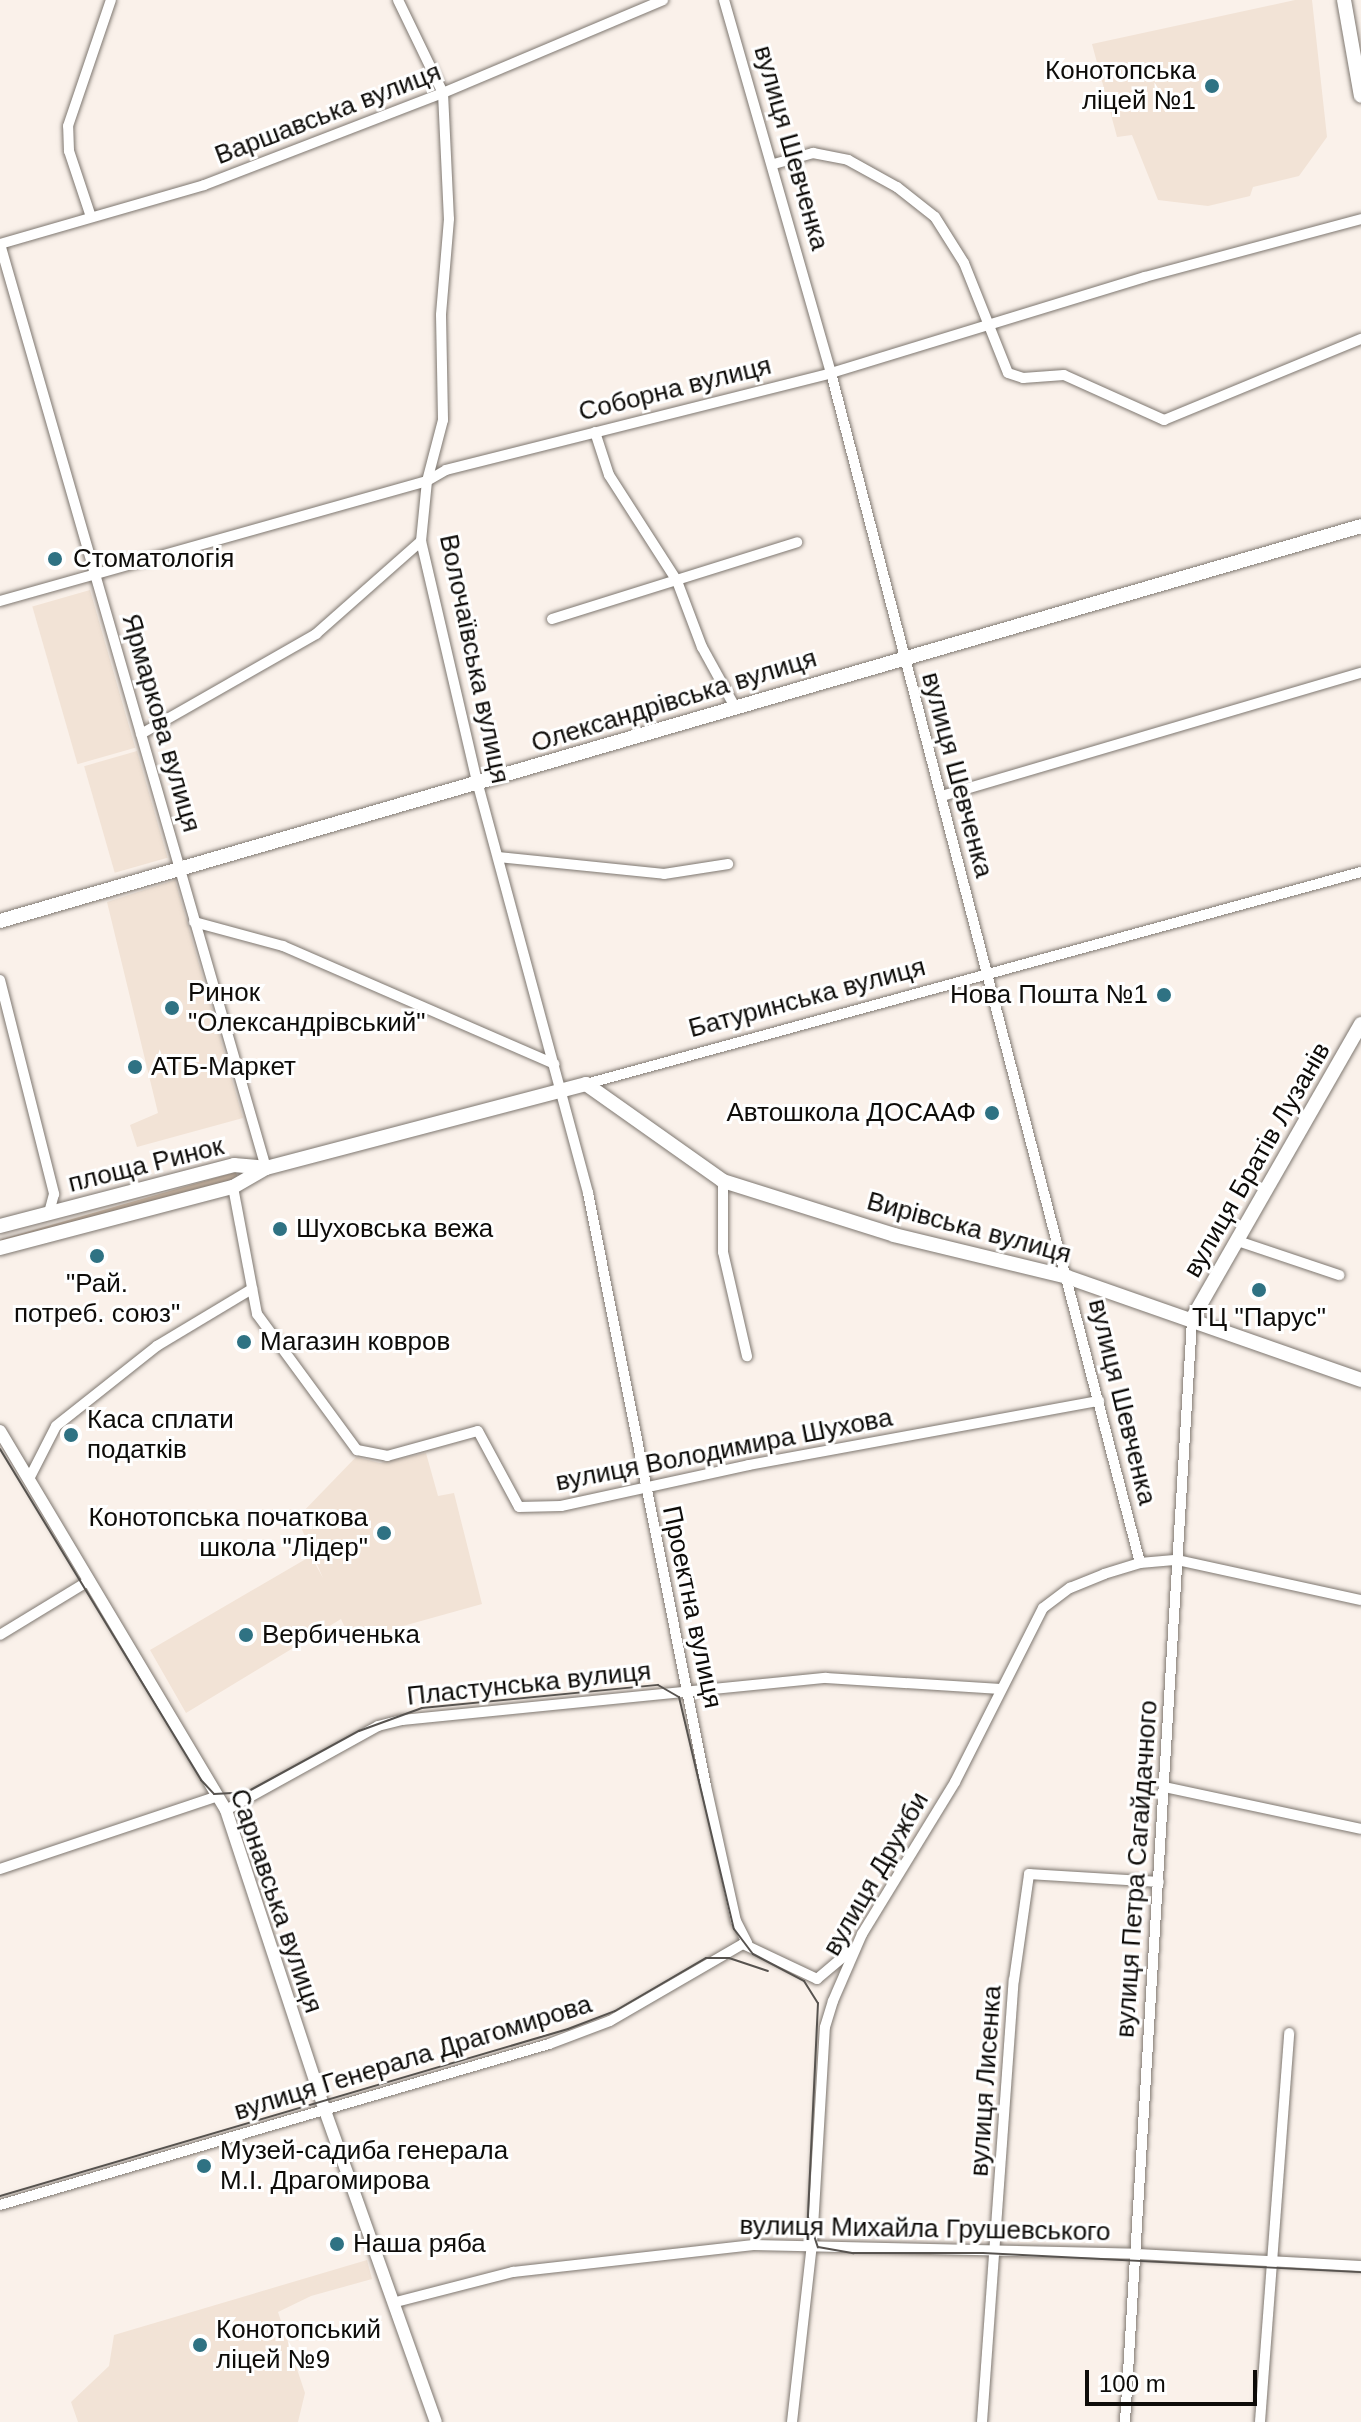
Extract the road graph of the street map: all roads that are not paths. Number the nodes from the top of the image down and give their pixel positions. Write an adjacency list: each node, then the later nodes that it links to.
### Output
1 (111, 0): 9 (street)
2 (398, 0): 6 (street, Волочаївська вулиця)
3 (663, 0): 6 (street, Варшавська вулиця)
4 (724, 0): 8 (street, вулиця Шевченка)
5 (1344, 0): 7 (main road)
6 (443, 93): 9 (street, Варшавська вулиця); 16 (street, Волочаївська вулиця)
7 (1361, 96)
8 (774, 164): 12 (street); 14 (street, вулиця Шевченка)
9 (91, 217): 11 (street, Варшавська вулиця)
10 (1361, 219): 12 (street, Соборна вулиця)
11 (0, 244): 20 (street, Ярмаркова вулиця)
12 (989, 327): 13 (street); 14 (street, Соборна вулиця)
13 (1361, 339)
14 (831, 373): 15 (street, Соборна вулиця); 24 (street, вулиця Шевченка)
15 (595, 432): 16 (street, Соборна вулиця); 21 (street)
16 (427, 481): 18 (street, Волочаївська вулиця); 20 (street, Соборна вулиця)
17 (1361, 526): 24 (main road, Олександрівська вулиця)
18 (421, 541): 27 (street); 28 (street, Волочаївська вулиця)
19 (797, 542): 21 (street)
20 (97, 576): 22 (street, Соборна вулиця); 27 (street, Ярмаркова вулиця)
21 (677, 581): 23 (street); 26 (street)
22 (0, 601)
23 (552, 619)
24 (903, 658): 26 (main road, Олександрівська вулиця); 29 (street, вулиця Шевченка)
25 (1361, 673): 29 (street)
26 (735, 707): 28 (main road, Олександрівська вулиця)
27 (141, 734): 32 (street, Ярмаркова вулиця)
28 (478, 785): 30 (street, Волочаївська вулиця); 32 (main road, Олександрівська вулиця)
29 (942, 796): 36 (street, вулиця Шевченка)
30 (498, 857): 31 (street); 39 (street, Волочаївська вулиця)
31 (728, 864)
32 (180, 871): 34 (main road, Олександрівська вулиця); 35 (street, Ярмаркова вулиця)
33 (1361, 872): 36 (street, Батуринська вулиця)
34 (0, 921)
35 (194, 922): 39 (street); 42 (street, Ярмаркова вулиця)
36 (986, 974): 40 (street, Батуринська вулиця); 50 (street, вулиця Шевченка)
37 (0, 980): 45 (street)
38 (1361, 1024): 47 (main road, вулиця Братів Лузанів)
39 (554, 1064): 41 (street, Волочаївська вулиця)
40 (586, 1084): 41 (main road, Батуринська вулиця); 43 (main road, Вирівська вулиця)
41 (560, 1090): 42 (main road, Батуринська вулиця); 58 (street, Проектна вулиця)
42 (266, 1168): 44 (main road, площа Ринок); 45 (main road, площа Ринок)
43 (723, 1181): 50 (main road, Вирівська вулиця); 53 (street)
44 (233, 1187): 48 (main road, площа Ринок); 51 (street, вулиця Володимира Шухова)
45 (49, 1213): 46 (main road, площа Ринок)
46 (0, 1226)
47 (1238, 1241): 49 (street); 52 (main road, вулиця Братів Лузанів)
48 (0, 1248)
49 (1339, 1275)
50 (1067, 1277): 52 (main road, Вирівська вулиця); 55 (street, вулиця Шевченка)
51 (252, 1289): 57 (street); 58 (street, вулиця Володимира Шухова)
52 (1192, 1319): 54 (main road, Вирівська вулиця); 59 (street, вулиця Петра Сагайдачного)
53 (747, 1356)
54 (1361, 1380)
55 (1099, 1401): 58 (street, вулиця Володимира Шухова); 60 (street, вулиця Шевченка)
56 (0, 1431): 57 (street, Сарнавська вулиця)
57 (29, 1479): 61 (street, Сарнавська вулиця)
58 (645, 1487): 64 (street, Проектна вулиця)
59 (1177, 1560): 60 (street, вулиця Дружби); 62 (street, вулиця Дружби); 66 (street, вулиця Петра Сагайдачного)
60 (1140, 1563): 65 (street, вулиця Дружби)
61 (90, 1580): 63 (street); 67 (street, Сарнавська вулиця)
62 (1361, 1600)
63 (0, 1635)
64 (686, 1688): 65 (street, Пластунська вулиця); 68 (street, Пластунська вулиця); 73 (street, Проектна вулиця)
65 (1001, 1689): 72 (street, вулиця Дружби)
66 (1164, 1787): 69 (street); 71 (street, вулиця Петра Сагайдачного)
67 (218, 1796): 68 (street, Сарнавська вулиця); 70 (street)
68 (226, 1810): 77 (street, Сарнавська вулиця)
69 (1361, 1829)
70 (0, 1869)
71 (1159, 1882): 80 (street, вулиця Лисенка); 81 (street, вулиця Петра Сагайдачного)
72 (862, 1934): 74 (street); 75 (street, вулиця Дружби)
73 (747, 1943): 74 (street); 77 (street, вулиця Генерала Драгомирова)
74 (817, 1979): 75 (street)
75 (833, 2001): 79 (street, вулиця Дружби)
76 (1289, 2033): 82 (street)
77 (324, 2108): 78 (street, вулиця Генерала Драгомирова); 84 (street, Сарнавська вулиця)
78 (0, 2205)
79 (812, 2244): 80 (street, вулиця Михайла Грушевського); 84 (street, вулиця Михайла Грушевського); 86 (street, вулиця Дружби)
80 (997, 2249): 81 (street, вулиця Михайла Грушевського); 87 (street, вулиця Лисенка)
81 (1137, 2254): 82 (street, вулиця Михайла Грушевського); 88 (street, вулиця Петра Сагайдачного)
82 (1273, 2260): 83 (street, вулиця Михайла Грушевського); 89 (street)
83 (1361, 2266)
84 (396, 2302): 85 (street, Сарнавська вулиця)
85 (436, 2422)
86 (792, 2422)
87 (982, 2422)
88 (1125, 2422)
89 (1260, 2422)

